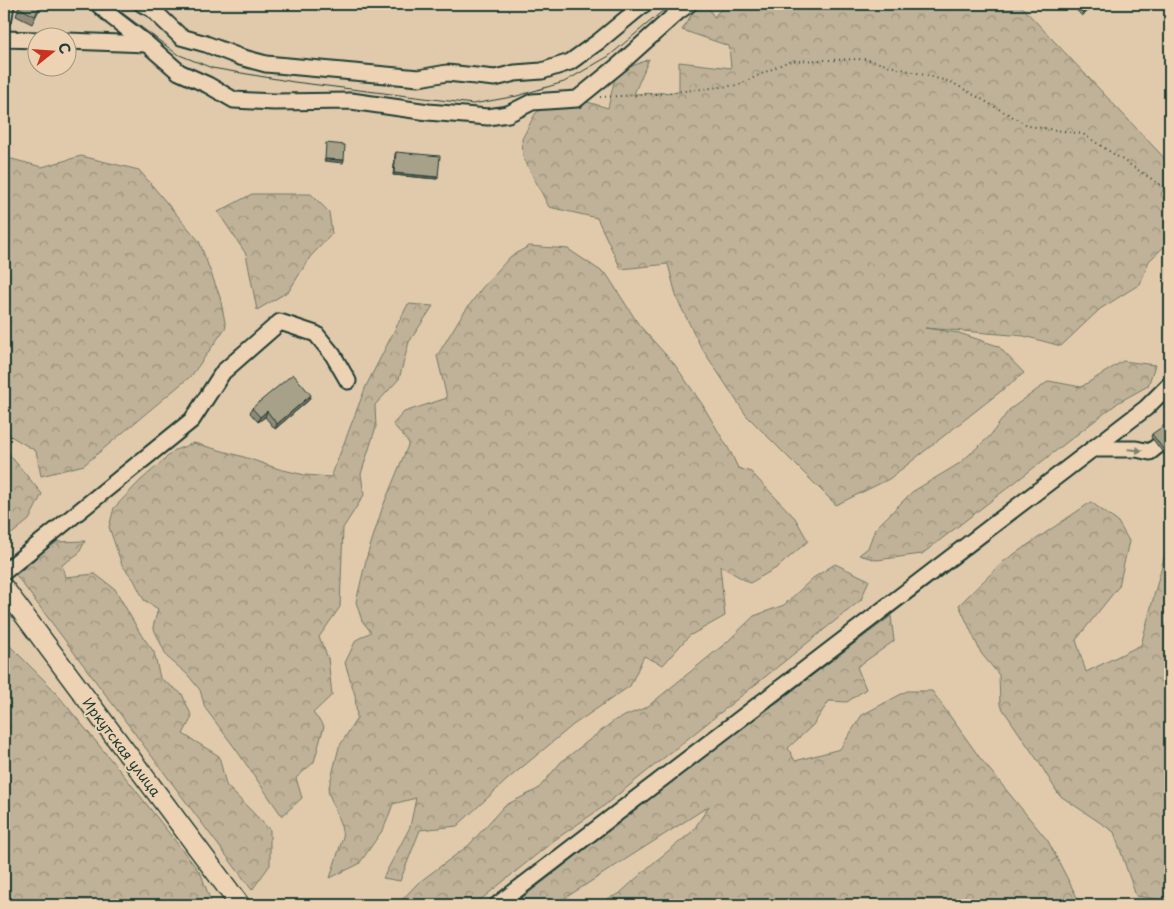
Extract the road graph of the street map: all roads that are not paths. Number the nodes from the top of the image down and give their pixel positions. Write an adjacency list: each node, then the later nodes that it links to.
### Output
1 (6, 4): 6 (street)
2 (98, 4): 10 (street)
3 (142, 4): 4 (street)
4 (644, 4)
5 (689, 4): 10 (street)
6 (4, 17)
7 (4, 39): 8 (street)
8 (28, 40)
9 (78, 41): 10 (street)
10 (147, 44)
11 (348, 381): 15 (street)
12 (1170, 384): 14 (street)
13 (1170, 436): 14 (street, one-way to 13)
14 (1094, 449): 18 (street)
15 (4, 572)
16 (4, 588): 17 (main road, Иркутская улица)
17 (240, 905)
18 (497, 905)

